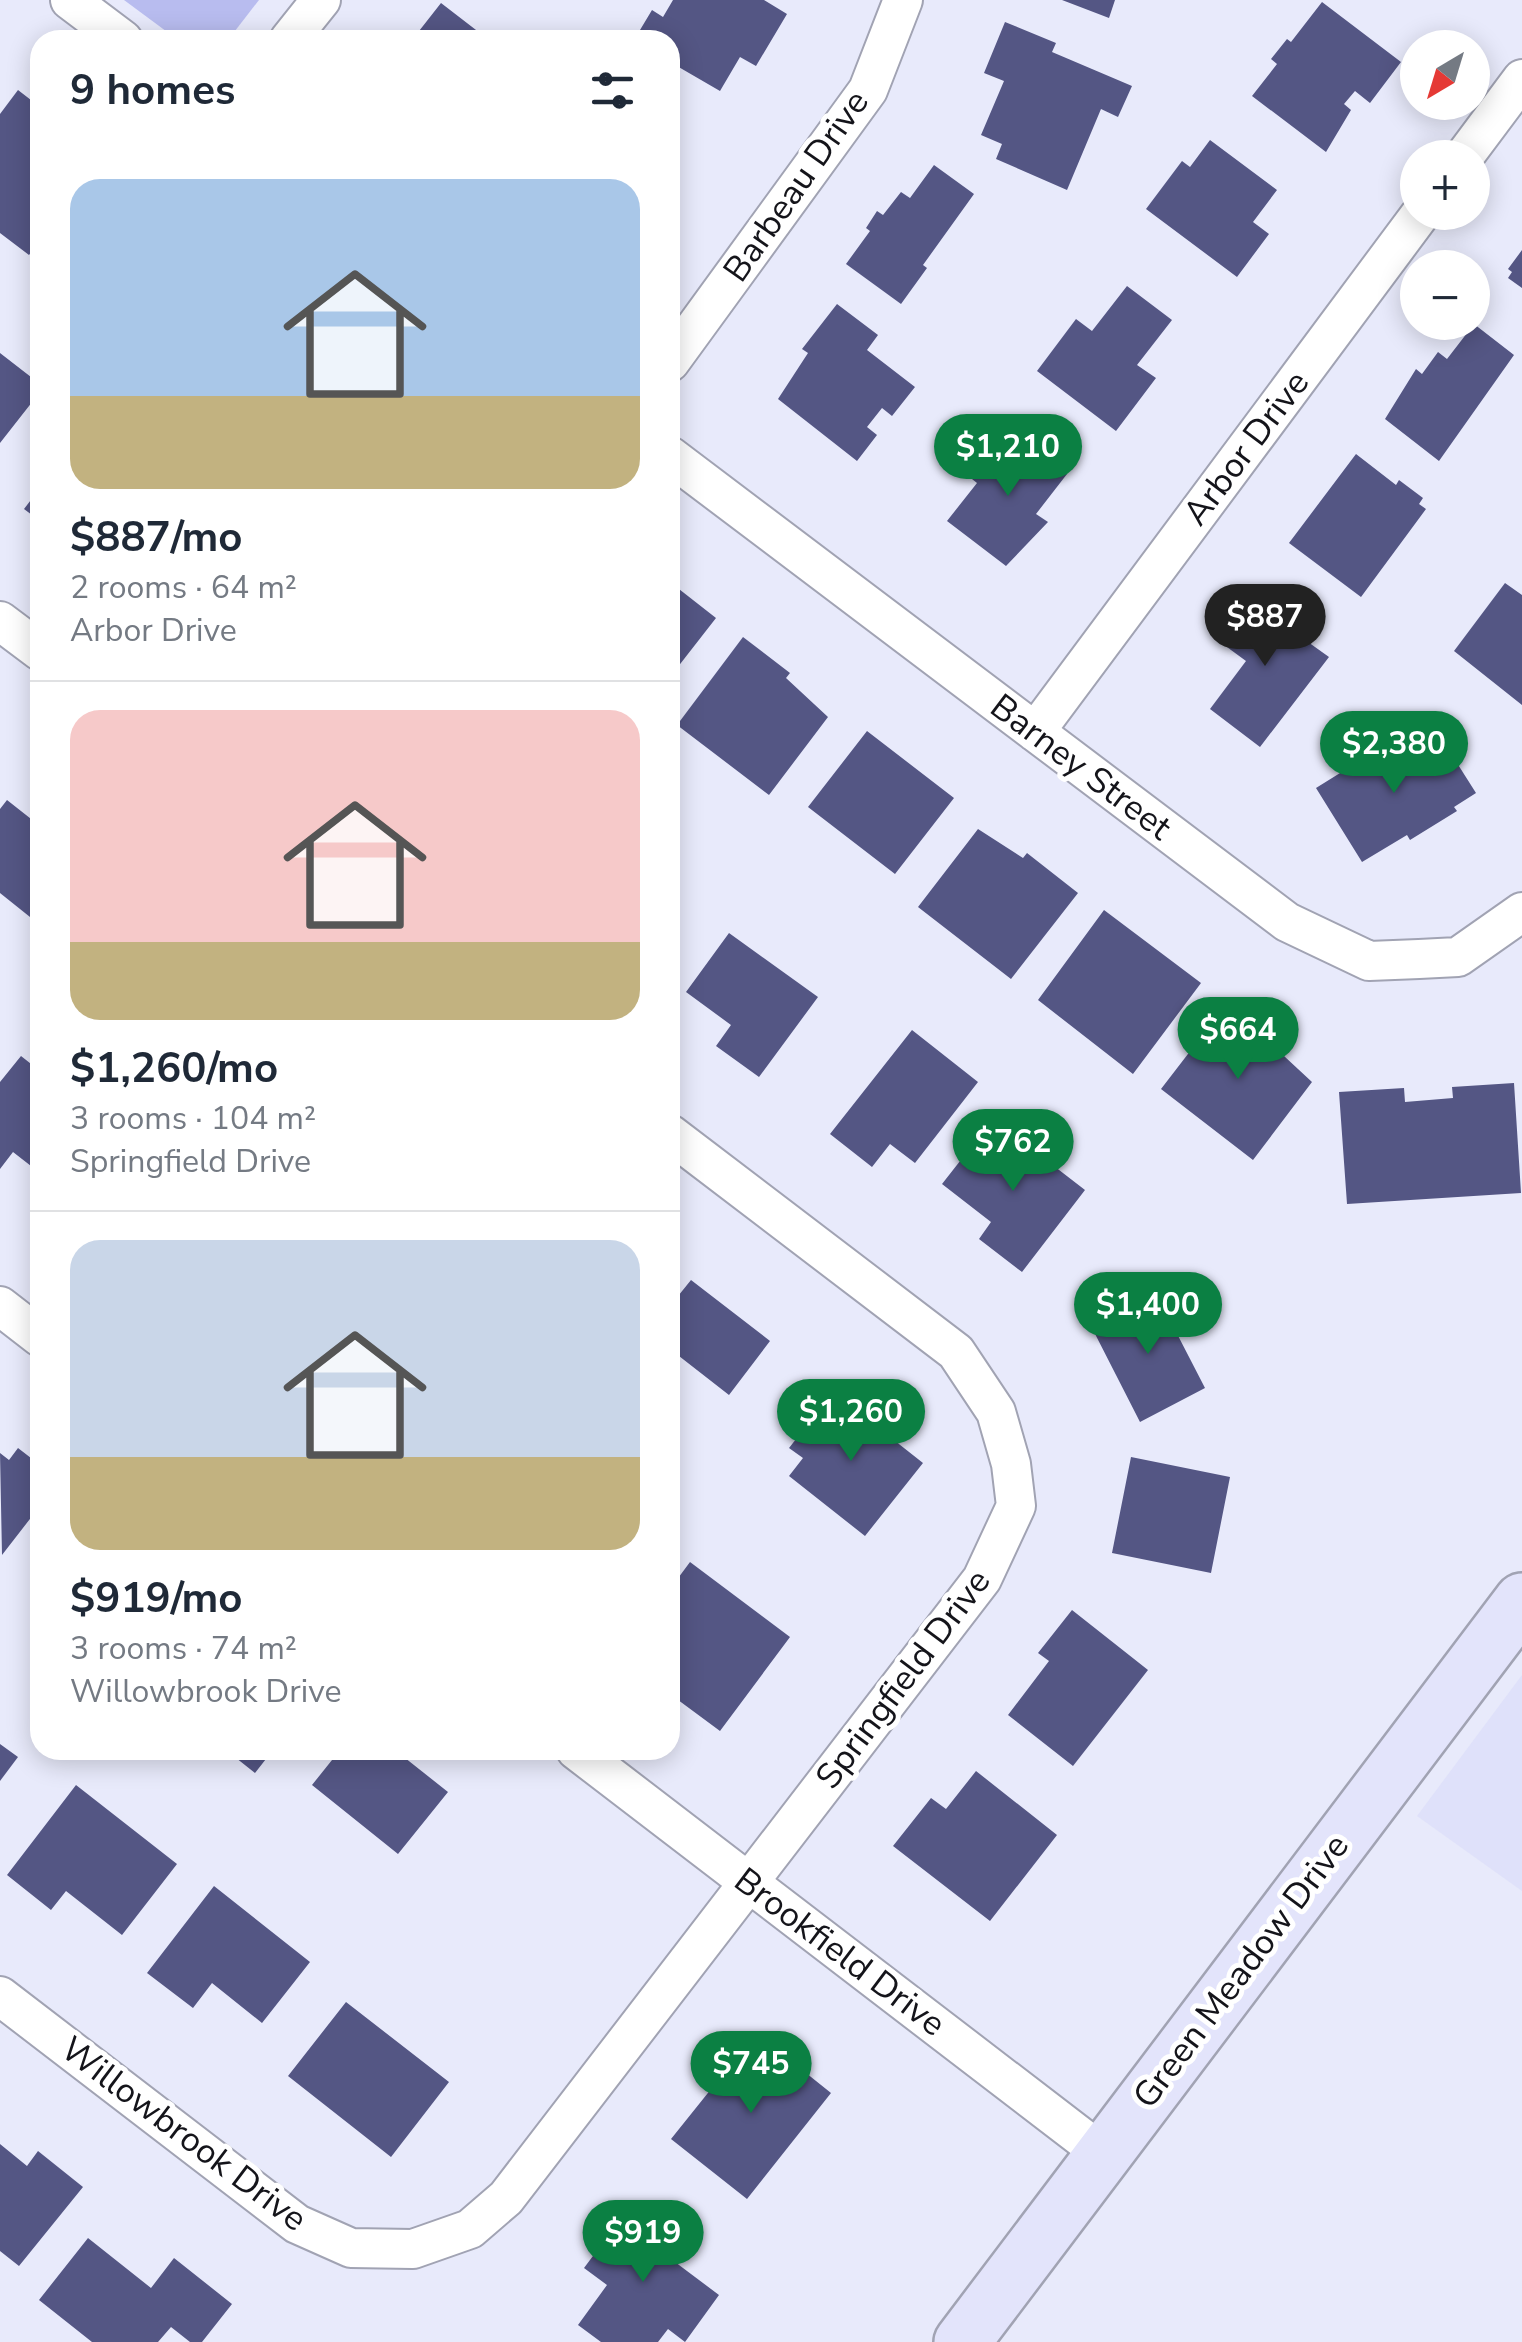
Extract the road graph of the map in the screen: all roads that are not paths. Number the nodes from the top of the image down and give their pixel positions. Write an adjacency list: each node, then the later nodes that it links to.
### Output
1 (70, 0): 4 (street)
2 (320, 0): 5 (street)
3 (904, 0): 9 (street, Barbeau Drive)
4 (110, 30)
5 (297, 30)
6 (1522, 79): 7 (street)
7 (1476, 140)
8 (1409, 230): 13 (street, Arbor Drive)
9 (680, 348)
10 (680, 464): 13 (street, Barney Street)
11 (0, 621): 12 (street)
12 (30, 644)
13 (1035, 732): 14 (street, Barney Street)
14 (1522, 912)
15 (680, 1142): 20 (street, Springfield Drive)
16 (0, 1306): 17 (street)
17 (30, 1329)
18 (1522, 1601): 22 (main road, Green Meadow Drive)
19 (589, 1760): 20 (street, Brookfield Drive)
20 (749, 1883): 21 (street, Willowbrook Drive); 22 (street, Brookfield Drive)
21 (0, 1996)
22 (1103, 2154): 23 (main road, Green Meadow Drive)
23 (962, 2342)

